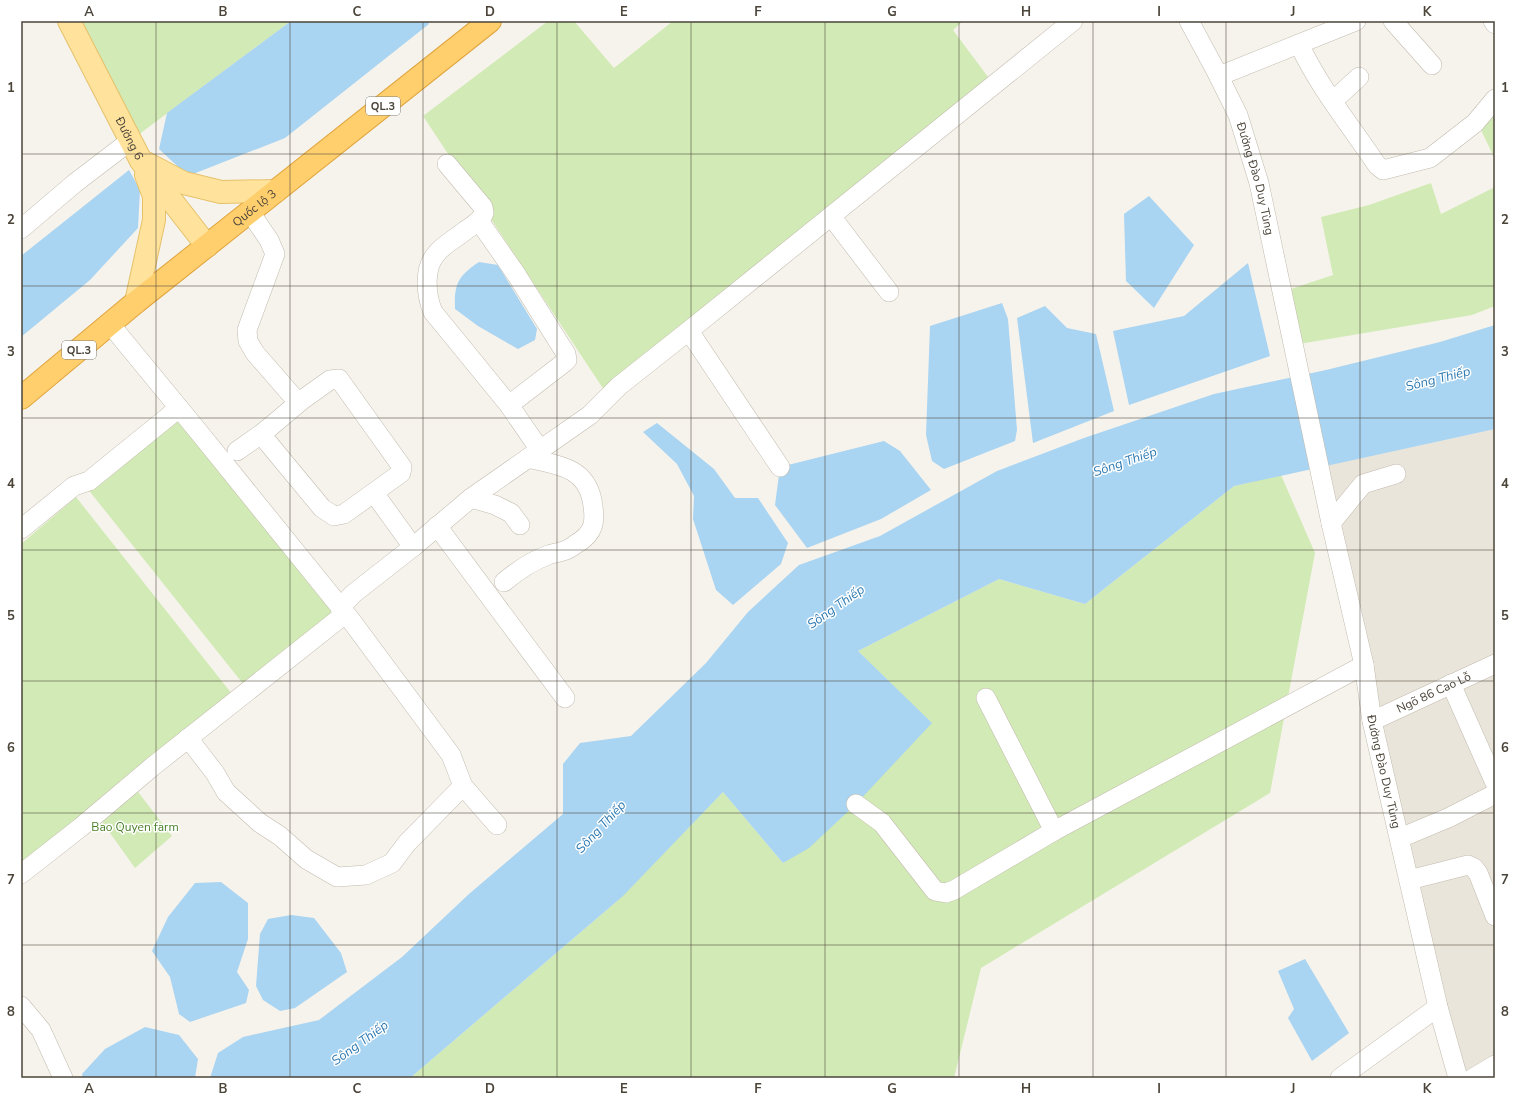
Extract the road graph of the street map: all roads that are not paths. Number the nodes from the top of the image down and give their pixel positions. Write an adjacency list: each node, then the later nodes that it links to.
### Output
1 (69, 21): 16 (main road, Đường 6)
2 (490, 21): 19 (highway, Quốc lộ 3 / QL.3)
3 (1073, 21): 21 (street)
4 (1189, 21): 12 (street, Đường Đào Duy Tùng)
5 (1356, 21): 9 (street)
6 (1393, 21): 11 (street)
7 (1493, 21): 8 (street)
8 (1495, 24)
9 (1320, 28): 10 (street)
10 (1299, 44): 12 (street); 15 (street)
11 (1432, 65)
12 (1219, 76): 40 (street, Đường Đào Duy Tùng)
13 (1359, 77): 15 (street)
14 (1495, 99): 15 (street)
15 (1333, 101)
16 (130, 140): 17 (main road, Đường 6); 23 (street)
17 (141, 161): 19 (main road); 24 (main road, Đường 6); 26 (main road)
18 (447, 164): 22 (street)
19 (276, 191): 20 (highway, Quốc lộ 3 / QL.3)
20 (250, 212): 24 (highway, Quốc lộ 3 / QL.3); 30 (street)
21 (830, 216): 25 (street); 28 (street)
22 (479, 221): 31 (street); 31 (street)
23 (21, 229)
24 (207, 246): 26 (highway, Quốc lộ 3 / QL.3)
25 (889, 292)
26 (136, 302): 27 (highway, Quốc lộ 3 / QL.3)
27 (110, 324): 29 (highway, Quốc lộ 3 / QL.3); 32 (street)
28 (689, 331): 35 (street); 36 (street)
29 (21, 398)
30 (302, 400): 33 (street); 38 (street)
31 (509, 405): 35 (street)
32 (179, 408): 43 (street); 46 (street)
33 (264, 432): 34 (street); 38 (street)
34 (237, 451)
35 (534, 454): 39 (street); 45 (street)
36 (780, 467)
37 (1396, 474): 40 (street)
38 (374, 493): 44 (street)
39 (471, 498): 41 (street); 42 (street)
40 (1331, 523): 48 (street, Đường Đào Duy Tùng)
41 (520, 525)
42 (437, 526): 44 (street); 50 (street)
43 (21, 529)
44 (413, 547): 46 (street)
45 (504, 582)
46 (342, 611): 53 (street); 55 (street)
47 (1495, 664): 49 (street, Ngõ 86 Cao Lỗ)
48 (1364, 665): 52 (street, Đường Đào Duy Tùng); 59 (street)
49 (1450, 684): 52 (street, Ngõ 86 Cao Lỗ); 54 (street)
50 (565, 698)
51 (986, 698): 59 (street)
52 (1372, 721): 60 (street, Đường Đào Duy Tùng)
53 (188, 738): 55 (street); 61 (street)
54 (1495, 783)
55 (463, 786): 58 (street)
56 (1495, 794): 60 (street)
57 (856, 804): 59 (street)
58 (496, 825)
59 (1054, 831)
60 (1400, 838): 62 (street, Đường Đào Duy Tùng)
61 (21, 874)
62 (1410, 880): 63 (street); 65 (street, Đường Đào Duy Tùng)
63 (1495, 916)
64 (21, 1006): 67 (street)
65 (1438, 1007): 68 (street); 69 (street, Đường Đào Duy Tùng)
66 (1495, 1065): 70 (street)
67 (62, 1078)
68 (1340, 1078)
69 (1458, 1078)
70 (1473, 1078)

